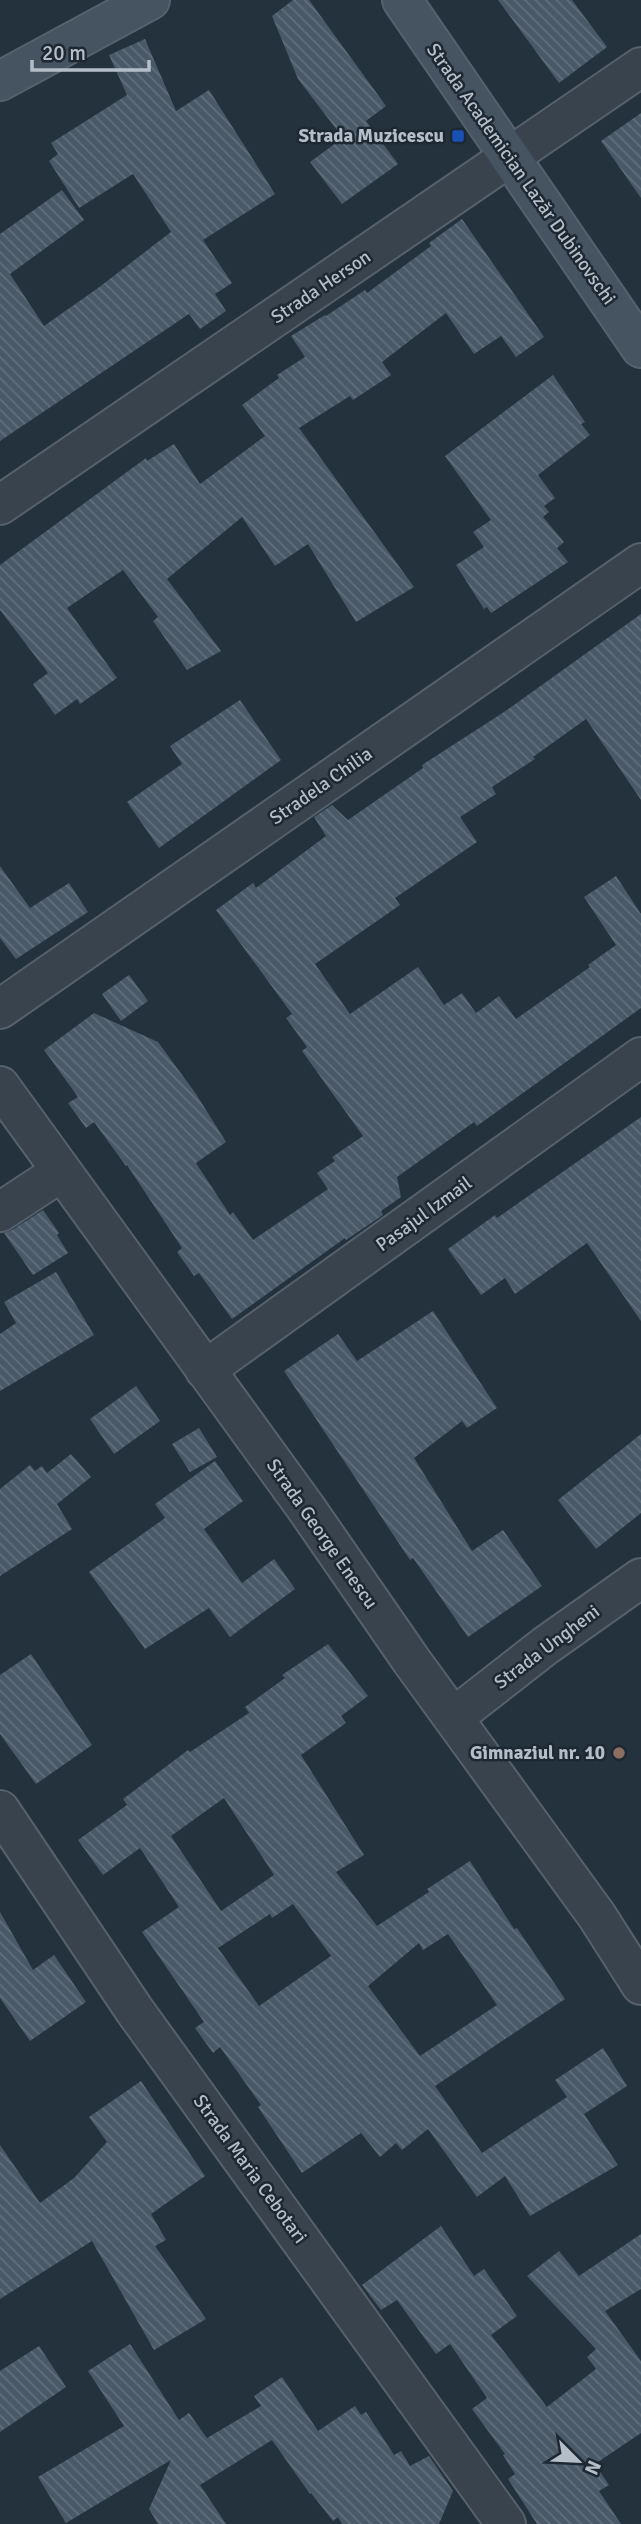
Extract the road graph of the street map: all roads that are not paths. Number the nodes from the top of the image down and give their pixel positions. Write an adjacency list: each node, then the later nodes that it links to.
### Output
1 (150, 0): 4 (street)
2 (402, 0): 5 (street, Strada Academician Lazăr Dubinovschi)
3 (641, 67): 5 (street, Strada Herson)
4 (0, 81)
5 (510, 159): 6 (street, Strada Academician Lazăr Dubinovschi); 7 (street, Strada Herson)
6 (641, 348)
7 (0, 505)
8 (641, 563): 9 (street, Stradela Chilia)
9 (0, 1009)
10 (641, 1057): 14 (street, Pasajul Izmail)
11 (0, 1086): 12 (street, Strada George Enescu)
12 (61, 1172): 13 (street); 14 (street, Strada George Enescu)
13 (0, 1212)
14 (205, 1370): 16 (street, Strada George Enescu)
15 (641, 1578): 16 (street, Strada Ungheni)
16 (454, 1717): 18 (street, Strada George Enescu)
17 (0, 1810): 19 (street, Strada Maria Cebotari)
18 (641, 1985)
19 (506, 2524)

